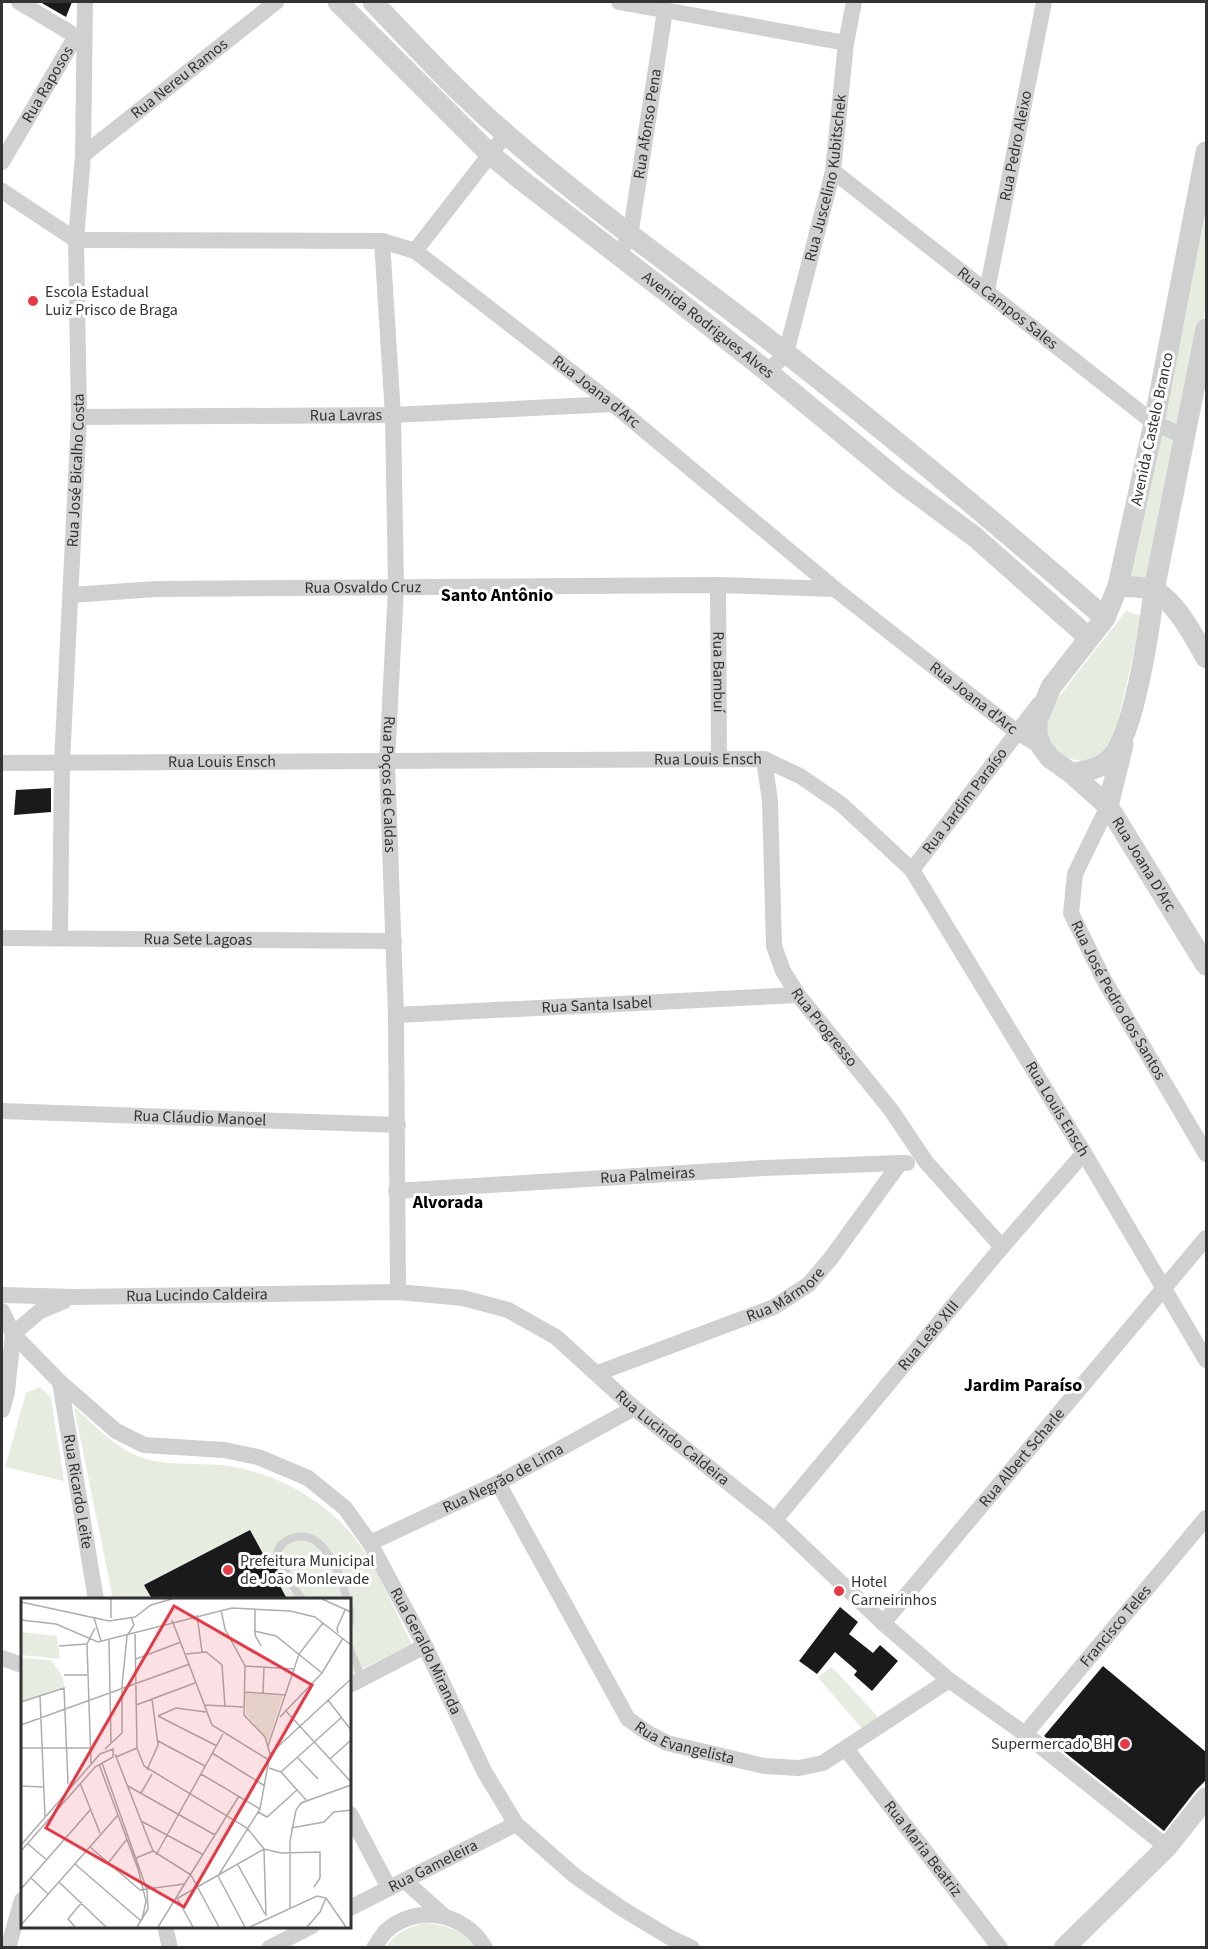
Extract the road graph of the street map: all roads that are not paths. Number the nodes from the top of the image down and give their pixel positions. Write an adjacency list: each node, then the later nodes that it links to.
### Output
1 (19, 2): 10 (street)
2 (85, 2): 10 (street, Rua José Bicalho Costa)
3 (276, 2): 14 (street, Rua Nereu Ramos)
4 (338, 2): 15 (street, Avenida Rodrigues Alves)
5 (373, 2): 12 (street, Avenida Rodrigues Alves)
6 (619, 2): 9 (street)
7 (854, 2): 11 (street, Rua Juscelino Kubitschek)
8 (1044, 2): 24 (street, Rua Pedro Aleixo)
9 (665, 11): 11 (street); 19 (street, Rua Afonso Pena)
10 (80, 39): 14 (street, Rua José Bicalho Costa); 16 (street, Rua Raposos)
11 (846, 43): 17 (street, Rua Juscelino Kubitschek)
12 (506, 134): 15 (street); 19 (street, Avenida Rodrigues Alves)
13 (1206, 152): 31 (street, Avenida Castelo Branco)
14 (83, 155): 20 (street, Rua José Bicalho Costa)
15 (491, 155): 22 (street); 23 (street, Avenida Rodrigues Alves)
16 (2, 162)
17 (833, 171): 24 (street, Rua Campos Sales); 26 (street, Rua Juscelino Kubitschek)
18 (2, 191): 20 (street)
19 (630, 236): 23 (street); 26 (street, Avenida Rodrigues Alves)
20 (76, 240): 21 (street, Rua Joana d'Arc); 30 (street, Rua José Bicalho Costa)
21 (382, 241): 22 (street, Rua Joana d'Arc); 29 (street, Rua Poços de Caldas)
22 (415, 251): 28 (street, Rua Joana d'Arc)
23 (618, 255): 27 (street, Avenida Rodrigues Alves)
24 (987, 291): 31 (street, Rua Campos Sales)
25 (1206, 329): 32 (street, Avenida Castelo Branco)
26 (786, 353): 27 (street); 33 (street, Avenida Rodrigues Alves)
27 (768, 372): 34 (street, Avenida Rodrigues Alves)
28 (613, 404): 29 (street, Rua Lavras); 38 (street, Rua Joana d'Arc)
29 (393, 415): 30 (street, Rua Lavras); 37 (street, Rua Poços de Caldas)
30 (79, 417): 40 (street, Rua José Bicalho Costa)
31 (1154, 423): 32 (street, Rua Campos Sales); 36 (street, Avenida Castelo Branco)
32 (1186, 437): 39 (street, Avenida Castelo Branco)
33 (991, 518): 34 (street); 41 (street, Avenida Rodrigues Alves)
34 (975, 537): 42 (street, Avenida Rodrigues Alves)
35 (718, 585): 37 (street, Rua Osvaldo Cruz); 38 (street, Rua Osvaldo Cruz); 48 (street, Rua Bambuí)
36 (1118, 586): 39 (street); 41 (street, Avenida Castelo Branco)
37 (396, 588): 40 (street, Rua Osvaldo Cruz); 50 (street, Rua Poços de Caldas)
38 (835, 589): 45 (street, Rua Joana d'Arc)
39 (1154, 590): 43 (street); 46 (street, Avenida Castelo Branco)
40 (71, 595): 52 (street, Rua José Bicalho Costa)
41 (1105, 618): 42 (street, Avenida Castelo Branco)
42 (1088, 638): 44 (street, Avenida Castelo Branco)
43 (1206, 658)
44 (1051, 687): 45 (street, Avenida Castelo Branco); 47 (street, Avenida Castelo Branco)
45 (1018, 733): 47 (street, Rua Joana d'Arc); 55 (street, Rua Jardim Paraíso)
46 (1124, 738): 53 (street, Avenida Castelo Branco); 54 (street, Avenida Castelo Branco)
47 (1041, 746): 53 (street)
48 (719, 758): 49 (street, Rua Louis Ensch); 50 (street, Rua Louis Ensch)
49 (764, 759): 55 (street, Rua Louis Ensch); 60 (street, Rua Progresso)
50 (387, 762): 52 (street, Rua Louis Ensch); 58 (street, Rua Poços de Caldas)
51 (2, 763): 52 (street, Rua Louis Ensch)
52 (62, 763): 57 (street, Rua José Bicalho Costa)
53 (1071, 773): 54 (street, Rua Joana D'Arc)
54 (1108, 806): 59 (street, Rua Joana D'Arc); 65 (street, Rua José Pedro dos Santos)
55 (912, 870): 64 (street, Rua Louis Ensch)
56 (2, 938): 57 (street, Rua Sete Lagoas)
57 (60, 938): 58 (street, Rua Sete Lagoas)
58 (394, 941): 61 (street, Rua Poços de Caldas)
59 (1206, 965)
60 (798, 995): 61 (street, Rua Santa Isabel); 66 (street, Rua Progresso)
61 (396, 1015): 63 (street, Rua Poços de Caldas)
62 (2, 1112): 63 (street, Rua Cláudio Manoel)
63 (398, 1125): 68 (street, Rua Poços de Caldas)
64 (1084, 1153): 70 (street, Rua Leão XIII); 71 (street, Rua Louis Ensch)
65 (1206, 1154)
66 (926, 1162): 67 (street); 70 (street, Rua Progresso)
67 (900, 1163): 68 (street, Rua Palmeiras); 78 (street, Rua Mármore)
68 (396, 1191): 72 (street, Rua Poços de Caldas)
69 (1206, 1238): 71 (street, Rua Albert Scharle)
70 (1002, 1247): 84 (street, Rua Leão XIII)
71 (1163, 1288): 77 (street, Rua Louis Ensch); 89 (street, Rua Albert Scharle)
72 (398, 1292): 74 (street, Rua Lucindo Caldeira); 78 (street, Rua Lucindo Caldeira)
73 (2, 1295): 74 (street, Rua Lucindo Caldeira)
74 (76, 1298): 76 (street, Rua Lucindo Caldeira)
75 (2, 1311): 76 (street)
76 (13, 1334): 79 (street, Rua Geraldo Miranda); 81 (street)
77 (1206, 1360)
78 (598, 1373): 80 (street, Rua Lucindo Caldeira)
79 (60, 1382): 85 (street, Rua Geraldo Miranda); 86 (street, Rua Ricardo Leite)
80 (634, 1408): 82 (street, Rua Negrão de Lima); 84 (street, Rua Lucindo Caldeira)
81 (2, 1410)
82 (498, 1483): 85 (street, Rua Negrão de Lima); 97 (street, Rua Evangelista)
83 (1206, 1518): 96 (street, Francisco Teles)
84 (775, 1520): 89 (street, Rua Lucindo Caldeira)
85 (370, 1543): 90 (street, Rua Geraldo Miranda)
86 (96, 1598)
87 (302, 1598): 88 (lane)
88 (347, 1598)
89 (883, 1623): 94 (street, Rua Lucindo Caldeira)
90 (425, 1646): 95 (street); 100 (street, Rua Geraldo Miranda)
91 (351, 1654): 95 (lane)
92 (2, 1658): 93 (street)
93 (21, 1665)
94 (949, 1680): 96 (street, Rua Lucindo Caldeira); 97 (street, Rua Evangelista)
95 (356, 1682)
96 (1025, 1734): 101 (street, Rua Lucindo Caldeira)
97 (846, 1749): 115 (street, Rua Maria Beatriz)
98 (1206, 1798): 101 (street)
99 (351, 1816): 103 (street)
100 (516, 1824): 102 (street, Rua Gameleira); 114 (street, Rua Geraldo Miranda)
101 (1167, 1847): 116 (street)
102 (405, 1881): 103 (street, Rua Gameleira); 106 (street)
103 (389, 1888): 105 (street, Rua Gameleira)
104 (21, 1903): 109 (street)
105 (351, 1907)
106 (444, 1916): 112 (street); 113 (street)
107 (165, 1928): 110 (street)
108 (308, 1928): 111 (street)
109 (8, 1947)
110 (170, 1947)
111 (269, 1947)
112 (374, 1947)
113 (485, 1947)
114 (692, 1947)
115 (1000, 1947)
116 (1064, 1947)

